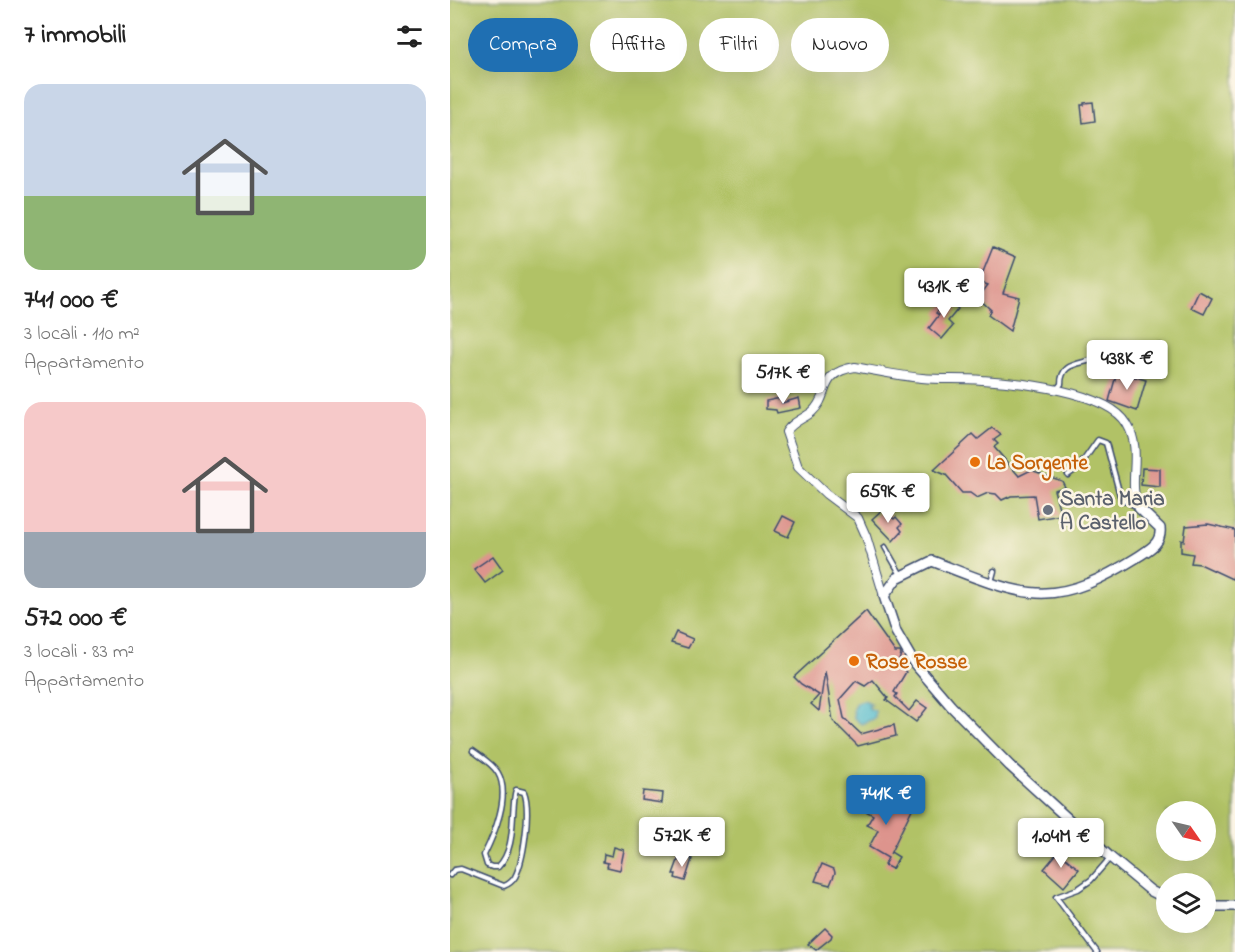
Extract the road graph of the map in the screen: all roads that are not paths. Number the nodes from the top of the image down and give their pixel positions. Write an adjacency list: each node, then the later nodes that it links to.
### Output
1 (1161, 346): 2 (lane)
2 (1056, 390): 6 (street); 11 (street)
3 (1092, 446): 4 (lane); 5 (lane); 6 (lane)
4 (1093, 452)
5 (1068, 475)
6 (1139, 508): 10 (street)
7 (885, 547): 9 (lane)
8 (994, 571): 10 (lane)
9 (901, 576): 10 (street); 11 (street)
10 (991, 582)
11 (884, 596): 13 (street)
12 (473, 751): 14 (lane)
13 (1110, 857): 15 (street); 18 (lane)
14 (450, 874)
15 (1156, 894)
16 (1216, 906): 17 (street)
17 (1235, 906)
18 (1097, 952)

